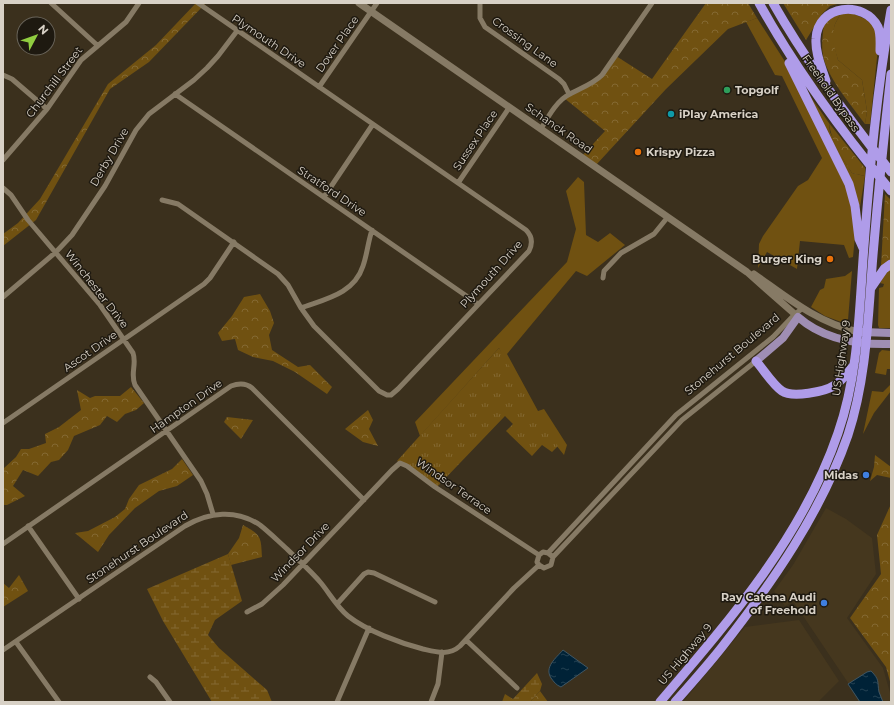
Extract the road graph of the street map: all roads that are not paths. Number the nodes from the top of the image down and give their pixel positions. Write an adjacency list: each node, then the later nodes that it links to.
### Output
1 (51, 3): 13 (street)
2 (140, 3): 13 (street, Churchill Street)
3 (198, 3): 12 (street, Plymouth Drive)
4 (359, 3): 11 (street, Schanck Road)
5 (377, 3): 11 (street, Dover Place)
6 (480, 3): 21 (street, Crossing Lane)
7 (652, 3): 21 (street)
8 (759, 3): 14 (highway, Freehold Bypass)
9 (773, 3): 19 (highway, Freehold Bypass)
10 (891, 10): 17 (highway, US Highway 9)
11 (371, 12): 18 (street, Dover Place); 22 (street, Schanck Road)
12 (237, 31): 18 (street, Plymouth Drive); 20 (street, Derby Drive)
13 (97, 45): 23 (street, Churchill Street)
14 (784, 46): 30 (highway, Freehold Bypass); 36 (highway)
15 (891, 74): 41 (highway, US Highway 9)
16 (3, 75): 23 (street)
17 (880, 80): 19 (highway); 36 (highway, US Highway 9)
18 (319, 88): 24 (street, Plymouth Drive)
19 (830, 92): 27 (highway, Freehold Bypass)
20 (176, 94): 31 (street, Stratford Drive); 37 (street, Derby Drive)
21 (569, 94): 25 (street)
22 (509, 108): 25 (street, Schanck Road); 28 (street, Sussex Place)
23 (48, 109): 26 (street, Churchill Street)
24 (373, 124): 28 (street, Plymouth Drive); 31 (street)
25 (541, 129): 33 (street, Schanck Road)
26 (3, 160)
27 (891, 172)
28 (458, 183): 43 (street, Plymouth Drive)
29 (3, 188): 37 (street, Winchester Drive)
30 (891, 191)
31 (324, 197): 34 (street, Stratford Drive)
32 (162, 200): 35 (street, Plymouth Drive)
33 (667, 218): 39 (street, Schanck Road); 40 (street)
34 (372, 230): 43 (street, Stratford Drive); 44 (street)
35 (234, 242): 44 (street, Plymouth Drive); 50 (street, Ascot Drive)
36 (864, 249): 47 (highway, US Highway 9)
37 (56, 252): 42 (street, Derby Drive); 50 (street, Winchester Drive)
38 (891, 264): 41 (highway)
39 (746, 272): 45 (street, Schanck Road); 46 (street, Schanck Road)
40 (603, 278)
41 (871, 290): 48 (highway, US Highway 9)
42 (3, 297)
43 (478, 304): 44 (street, Plymouth Drive)
44 (301, 308)
45 (803, 308): 46 (street, Stonehurst Boulevard); 47 (street, Schanck Road)
46 (797, 315): 51 (main road, Schanck Road); 53 (street, Stonehurst Boulevard); 54 (main road, Stonehurst Boulevard)
47 (858, 332): 48 (main road); 51 (highway, US Highway 9)
48 (867, 333): 49 (main road); 51 (highway, US Highway 9)
49 (891, 333)
50 (124, 339): 58 (street, Ascot Drive); 59 (street, Winchester Drive)
51 (862, 343): 52 (main road, Schanck Road); 55 (highway, US Highway 9); 87 (highway, US Highway 9)
52 (891, 344)
53 (744, 359): 54 (street); 56 (street, Stonehurst Boulevard)
54 (756, 361): 55 (highway); 57 (street, Stonehurst Boulevard)
55 (854, 365): 86 (highway, US Highway 9)
56 (727, 373): 57 (street); 60 (street, Stonehurst Boulevard)
57 (732, 380): 61 (street, Stonehurst Boulevard)
58 (3, 423)
59 (166, 431): 62 (street, Hampton Drive); 63 (street, Winchester Drive); 64 (street, Hampton Drive)
60 (649, 443): 61 (street); 66 (street, Stonehurst Boulevard)
61 (655, 448): 68 (street, Stonehurst Boulevard)
62 (364, 500): 67 (street, Windsor Terrace); 69 (street, Windsor Drive)
63 (213, 514): 69 (street, Stonehurst Boulevard); 71 (street, Stonehurst Boulevard)
64 (28, 526): 65 (street, Hampton Drive); 71 (street)
65 (3, 544)
66 (548, 553): 67 (street); 68 (street)
67 (539, 555): 70 (street)
68 (553, 557): 70 (street, Stonehurst Boulevard)
69 (303, 565): 73 (street, Stonehurst Boulevard); 74 (street, Windsor Drive)
70 (539, 565): 76 (street, Stonehurst Boulevard)
71 (79, 599): 77 (street, Stonehurst Boulevard)
72 (435, 602): 73 (street)
73 (337, 604): 75 (street, Stonehurst Boulevard)
74 (247, 612)
75 (369, 628): 79 (street, Stonehurst Boulevard); 84 (street)
76 (466, 640): 79 (street, Stonehurst Boulevard); 81 (street)
77 (16, 642): 78 (street, Stonehurst Boulevard); 82 (street)
78 (3, 650)
79 (442, 652): 85 (street)
80 (150, 676): 83 (street)
81 (517, 688)
82 (59, 702)
83 (170, 702)
84 (337, 702)
85 (431, 702)
86 (660, 702)
87 (675, 702)

